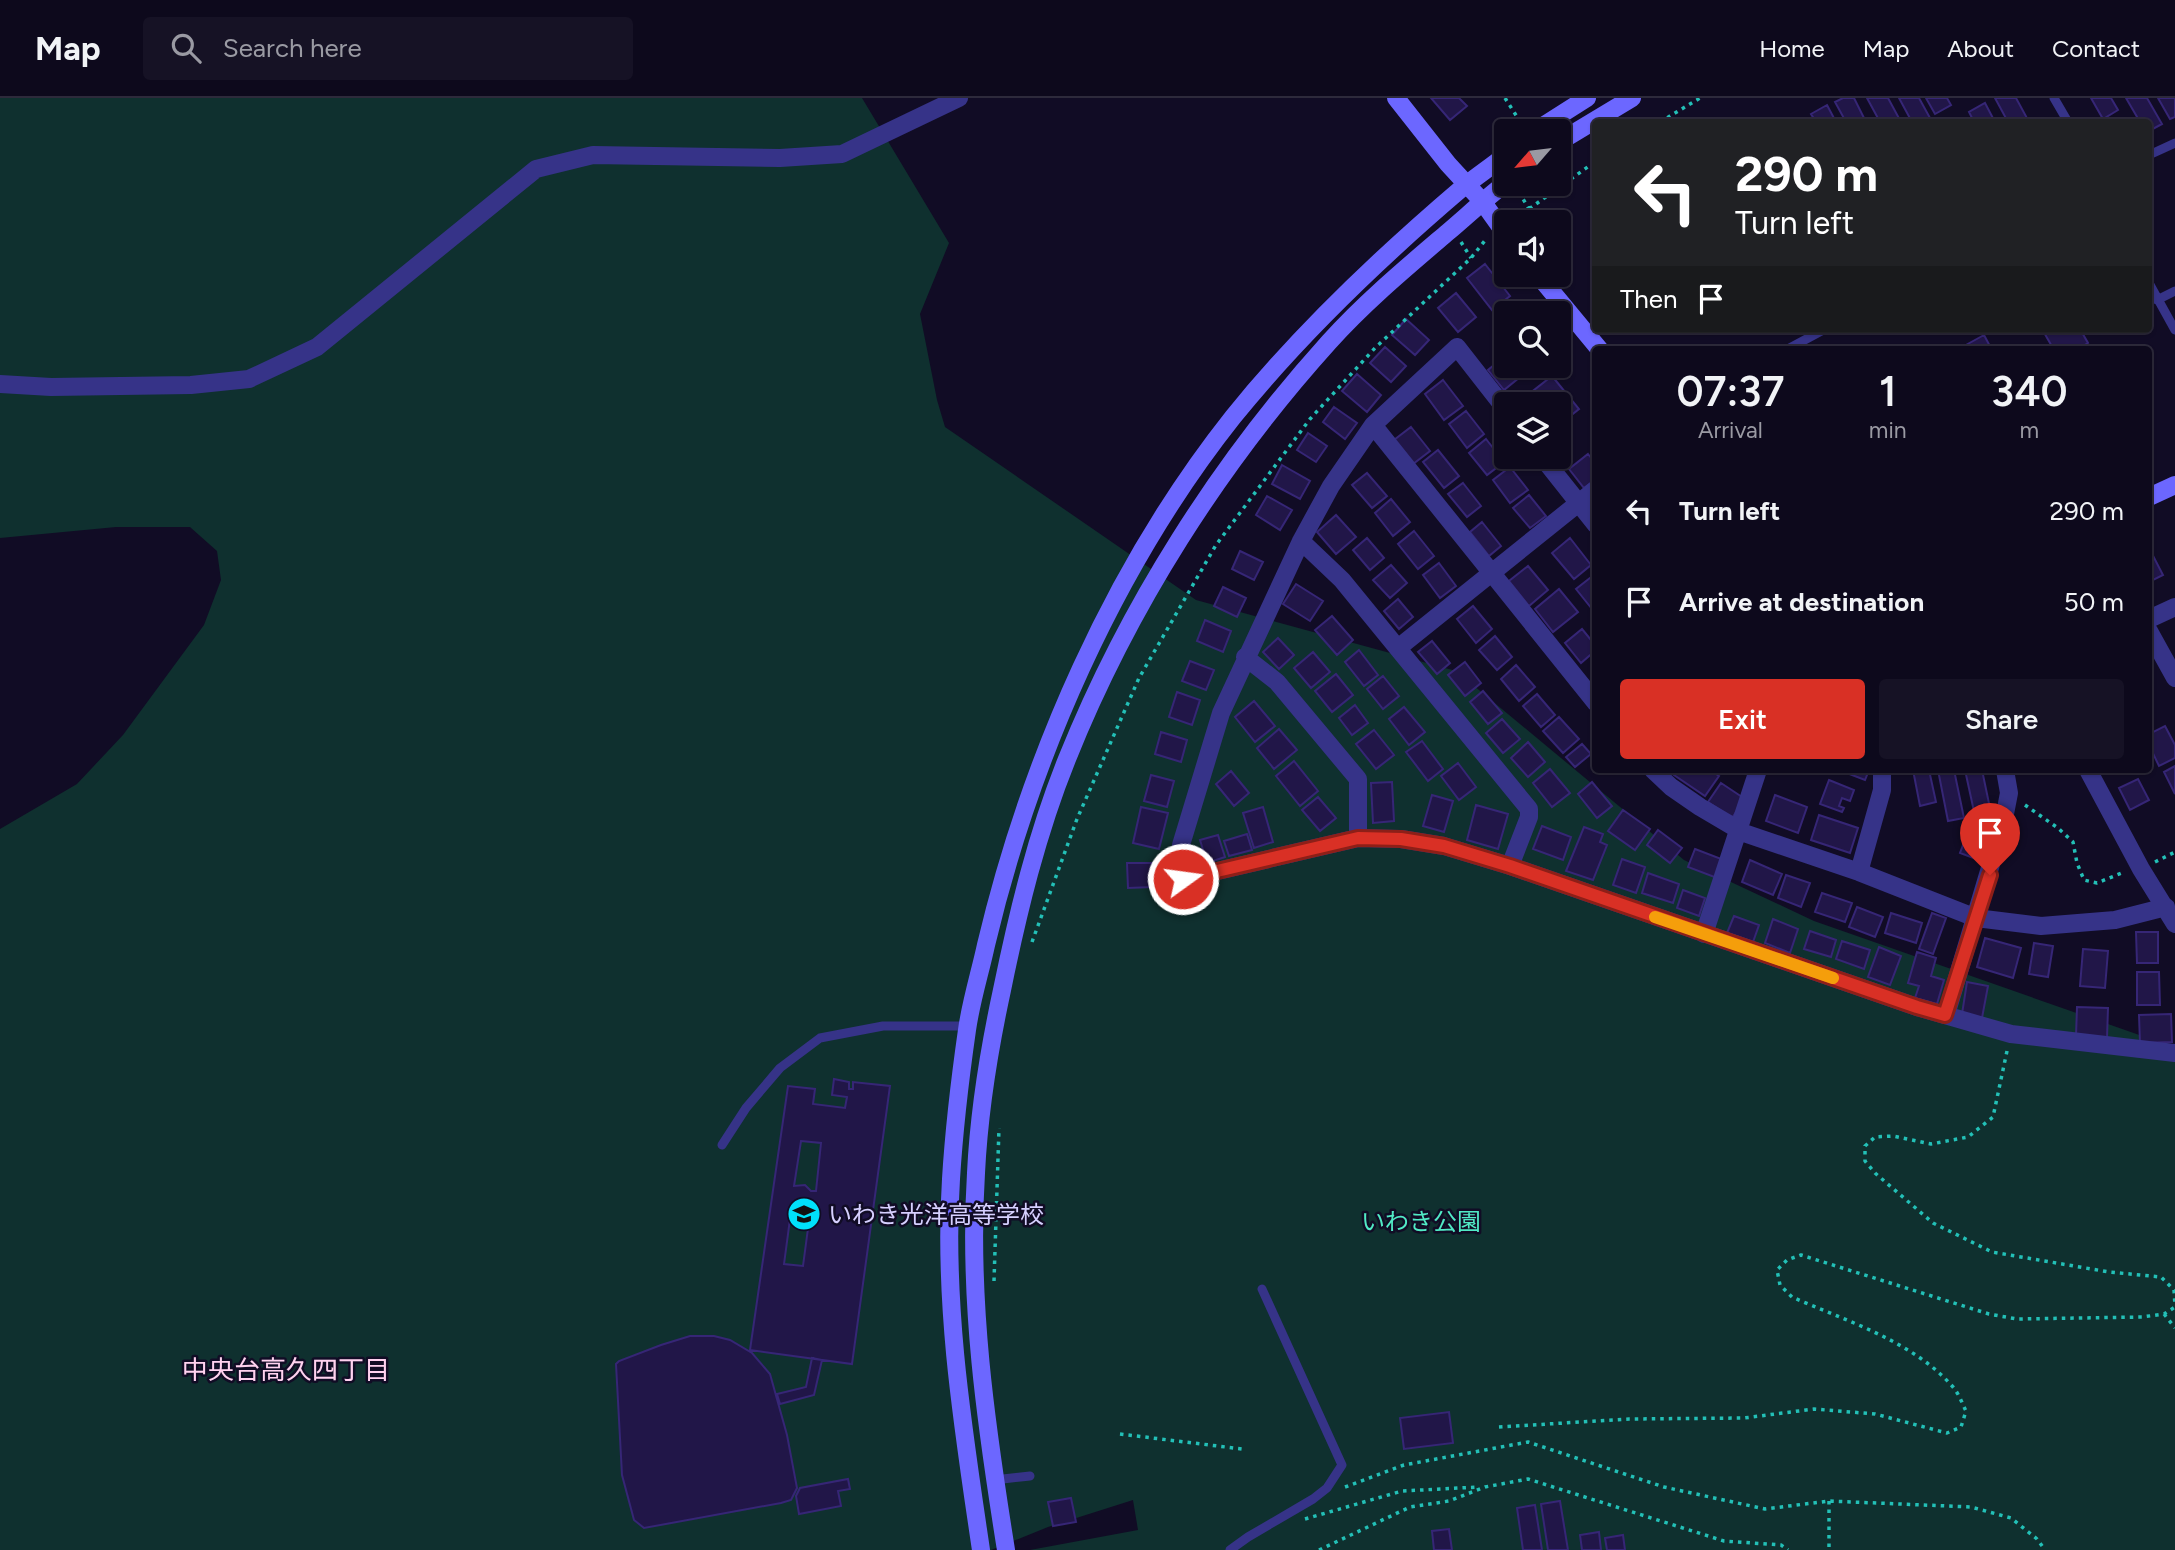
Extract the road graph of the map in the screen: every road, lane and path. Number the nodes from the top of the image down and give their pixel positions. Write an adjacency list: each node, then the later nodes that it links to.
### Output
1 (959, 98): 34 (street)
2 (1396, 98): 19 (street)
3 (1505, 98): 8 (path)
4 (1587, 98): 9 (street)
5 (1632, 98): 10 (street)
6 (1700, 98): 11 (path)
7 (2054, 98): 12 (lane)
8 (1522, 119)
9 (1546, 119)
10 (1597, 119)
11 (1665, 119)
12 (2066, 119)
13 (1592, 122): 14 (street)
14 (1572, 134)
15 (2175, 143): 16 (lane)
16 (2152, 154)
17 (1494, 164): 19 (street)
18 (1592, 164): 23 (path)
19 (1467, 184): 22 (street); 69 (street)
20 (1494, 192): 22 (street)
21 (1521, 196): 23 (path)
22 (1482, 201): 24 (street); 70 (street)
23 (1529, 209)
24 (1494, 218)
25 (1494, 237): 67 (path)
26 (1548, 287): 32 (street)
27 (2152, 289): 29 (lane)
28 (2175, 291): 29 (lane)
29 (2157, 300): 30 (lane)
30 (2175, 330)
31 (1818, 333): 33 (lane)
32 (1597, 346)
33 (1793, 346)
34 (0, 384)
35 (1494, 394): 36 (street)
36 (1373, 425): 43 (street); 44 (street)
37 (1552, 469): 41 (street)
38 (2175, 485): 40 (street)
39 (1592, 492): 41 (street)
40 (2152, 496)
41 (1579, 503): 42 (street); 44 (street)
42 (1592, 521)
43 (1301, 541): 48 (street); 49 (street)
44 (1490, 572): 48 (street); 51 (street)
45 (2175, 607): 46 (street)
46 (2152, 618)
47 (2152, 636): 50 (street)
48 (1398, 648): 61 (street)
49 (1245, 657): 59 (street); 59 (street)
50 (2175, 678)
51 (1592, 699)
52 (1656, 773): 58 (street)
53 (1757, 773): 58 (street)
54 (1882, 773): 62 (street)
55 (2005, 773): 57 (street)
56 (2090, 773): 60 (street)
57 (2008, 793): 60 (path); 64 (street)
58 (1739, 830): 62 (street); 66 (street)
59 (1358, 838): 61 (street)
60 (2138, 864): 63 (street)
61 (1510, 866): 66 (street)
62 (1859, 872): 64 (street)
63 (2166, 907): 64 (street); 65 (street)
64 (1976, 918): 68 (street)
65 (2175, 924)
66 (1704, 934): 68 (street)
67 (1032, 942)
68 (1945, 1015): 71 (street)
69 (967, 1026): 70 (street); 74 (lane); 90 (street)
70 (993, 1030): 84 (street)
71 (2011, 1034): 72 (street); 77 (path)
72 (2175, 1053)
73 (999, 1120): 75 (path)
74 (722, 1144)
75 (994, 1286)
76 (1262, 1289): 86 (lane)
77 (2175, 1306): 78 (path)
78 (2164, 1314): 79 (path); 80 (path)
79 (2175, 1328)
80 (1499, 1427)
81 (1120, 1434): 82 (path)
82 (1242, 1449)
83 (1030, 1476): 84 (lane)
84 (995, 1480): 91 (street)
85 (1485, 1487): 88 (path); 93 (path); 94 (path)
86 (1313, 1499): 87 (path); 88 (lane)
87 (1829, 1502): 89 (path); 97 (path)
88 (1282, 1517): 92 (lane)
89 (1829, 1543): 95 (path); 96 (path)
90 (981, 1550)
91 (1006, 1550)
92 (1230, 1550)
93 (1319, 1550)
94 (1788, 1550)
95 (1829, 1550)
96 (1835, 1550)
97 (2045, 1550)

